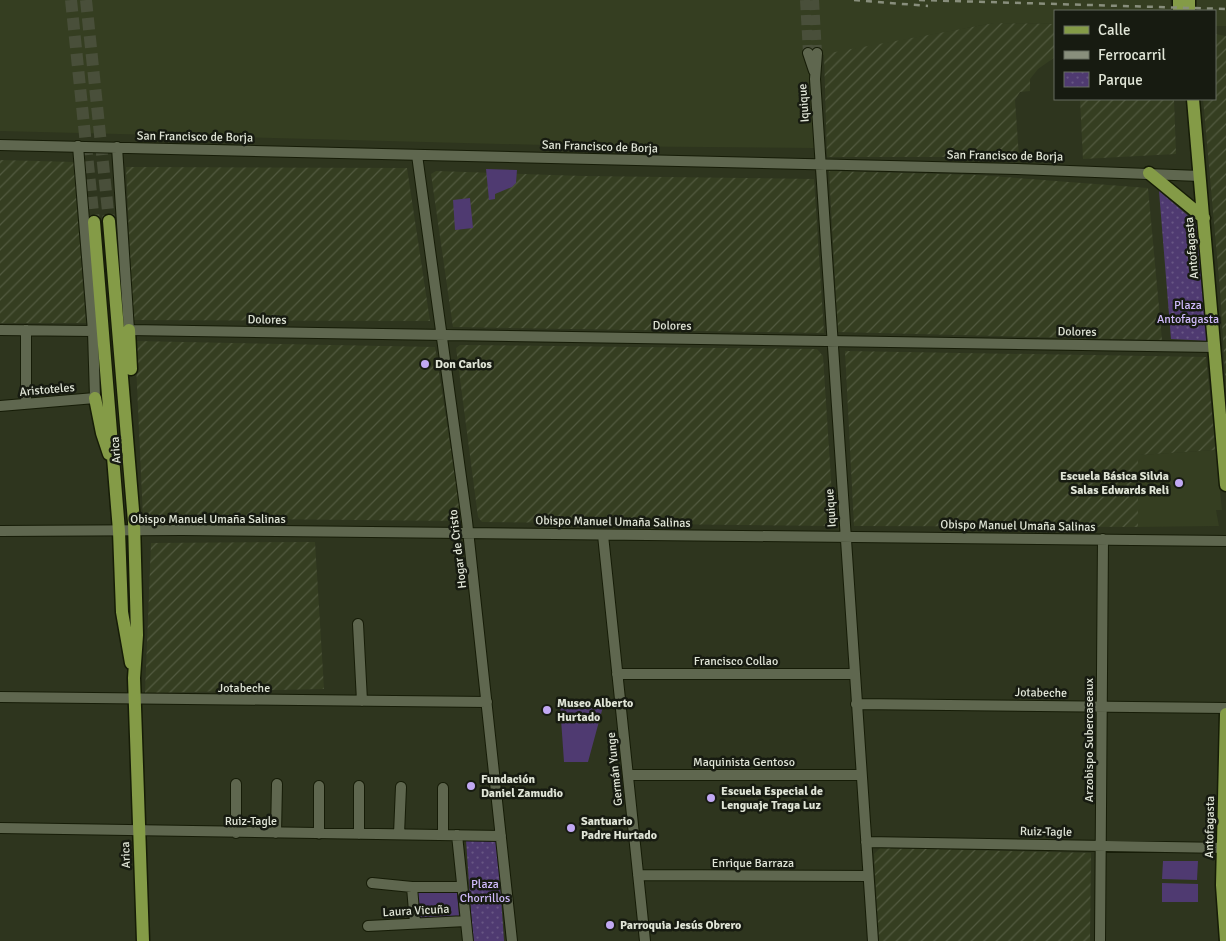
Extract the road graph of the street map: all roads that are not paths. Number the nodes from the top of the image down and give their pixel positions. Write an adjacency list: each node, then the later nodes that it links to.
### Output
1 (813, 53): 7 (street, Iquique)
2 (1193, 100): 9 (main road, Antofagasta)
3 (0, 145): 4 (street, San Francisco de Borja)
4 (78, 146): 5 (street, San Francisco de Borja); 16 (street)
5 (117, 147): 6 (street, San Francisco de Borja); 15 (street)
6 (417, 155): 7 (street, San Francisco de Borja); 17 (street, Hogar de Cristo)
7 (821, 165): 8 (street, San Francisco de Borja); 18 (street, Iquique)
8 (1149, 173): 9 (street, San Francisco de Borja); 10 (main road)
9 (1200, 176): 10 (main road, Antofagasta)
10 (1204, 218): 19 (main road, Antofagasta)
11 (109, 221): 23 (main road, Arica)
12 (94, 222): 24 (main road, Arica)
13 (0, 330): 14 (street)
14 (26, 330): 16 (street); 21 (street)
15 (129, 330): 17 (street, Dolores); 23 (main road)
16 (93, 331): 20 (street)
17 (442, 334): 18 (street, Dolores); 29 (street, Hogar de Cristo)
18 (832, 341): 19 (street, Dolores); 31 (street, Iquique)
19 (1214, 347): 25 (main road, Antofagasta)
20 (95, 398): 21 (street, Aristoteles); 24 (main road)
21 (26, 404): 22 (street, Aristoteles)
22 (0, 406)
23 (129, 439): 26 (main road, Arica)
24 (114, 468): 28 (main road, Arica)
25 (1226, 485)
26 (134, 530): 28 (street, Obispo Manuel Umaña Salinas); 29 (street, Obispo Manuel Umaña Salinas); 37 (main road, Arica)
27 (0, 531): 28 (street, Obispo Manuel Umaña Salinas)
28 (119, 531): 37 (main road, Arica)
29 (469, 533): 30 (street, Obispo Manuel Umaña Salinas); 41 (street, Hogar de Cristo)
30 (603, 535): 31 (street, Obispo Manuel Umaña Salinas); 35 (street, Germán Yunge)
31 (845, 537): 32 (street, Obispo Manuel Umaña Salinas); 36 (street, Iquique)
32 (1103, 539): 33 (street, Obispo Manuel Umaña Salinas); 43 (street, Arzobispo Subercaseaux)
33 (1226, 541)
34 (358, 624): 40 (street)
35 (617, 674): 36 (street, Francisco Collao); 46 (street, Germán Yunge)
36 (854, 674): 42 (street, Iquique)
37 (134, 678): 39 (main road, Arica)
38 (0, 697): 39 (street, Jotabeche)
39 (135, 700): 40 (street, Jotabeche); 55 (main road, Arica)
40 (362, 701): 41 (street, Jotabeche)
41 (487, 702): 63 (street, Hogar de Cristo)
42 (856, 704): 43 (street, Jotabeche); 47 (street, Iquique)
43 (1102, 706): 44 (street, Jotabeche); 65 (street, Arzobispo Subercaseaux)
44 (1226, 708)
45 (1226, 714): 66 (main road, Antofagasta)
46 (628, 775): 47 (street, Maquinista Gentoso); 67 (street, Germán Yunge)
47 (861, 775): 64 (street, Iquique)
48 (236, 784): 56 (street)
49 (277, 784): 57 (street)
50 (319, 786): 58 (street)
51 (360, 786): 59 (street)
52 (401, 787): 60 (street)
53 (443, 788): 61 (street)
54 (0, 828): 55 (street, Ruiz-Tagle)
55 (139, 832): 56 (street, Ruiz-Tagle); 76 (main road, Arica)
56 (236, 833): 57 (street, Ruiz-Tagle)
57 (276, 833): 58 (street, Ruiz-Tagle)
58 (319, 834): 59 (street, Ruiz-Tagle)
59 (359, 834): 60 (street, Ruiz-Tagle)
60 (399, 834): 61 (street, Ruiz-Tagle)
61 (443, 835): 62 (street, Ruiz-Tagle)
62 (456, 835): 63 (street, Ruiz-Tagle); 71 (street)
63 (501, 836): 78 (street, Hogar de Cristo)
64 (866, 842): 65 (street, Ruiz-Tagle); 68 (street, Iquique)
65 (1101, 846): 66 (street, Ruiz-Tagle); 81 (street, Arzobispo Subercaseaux)
66 (1225, 848): 75 (main road, Antofagasta)
67 (638, 875): 68 (street, Enrique Barraza); 79 (street, Germán Yunge)
68 (868, 876): 80 (street, Iquique)
69 (372, 883): 70 (street)
70 (412, 886): 71 (street); 73 (street)
71 (462, 887): 72 (street)
72 (466, 921): 73 (street, Laura Vicuña); 77 (street)
73 (415, 923): 74 (street, Laura Vicuña)
74 (368, 926)
75 (1224, 939)
76 (143, 941)
77 (468, 941)
78 (512, 941)
79 (645, 941)
80 (873, 941)
81 (1100, 941)

